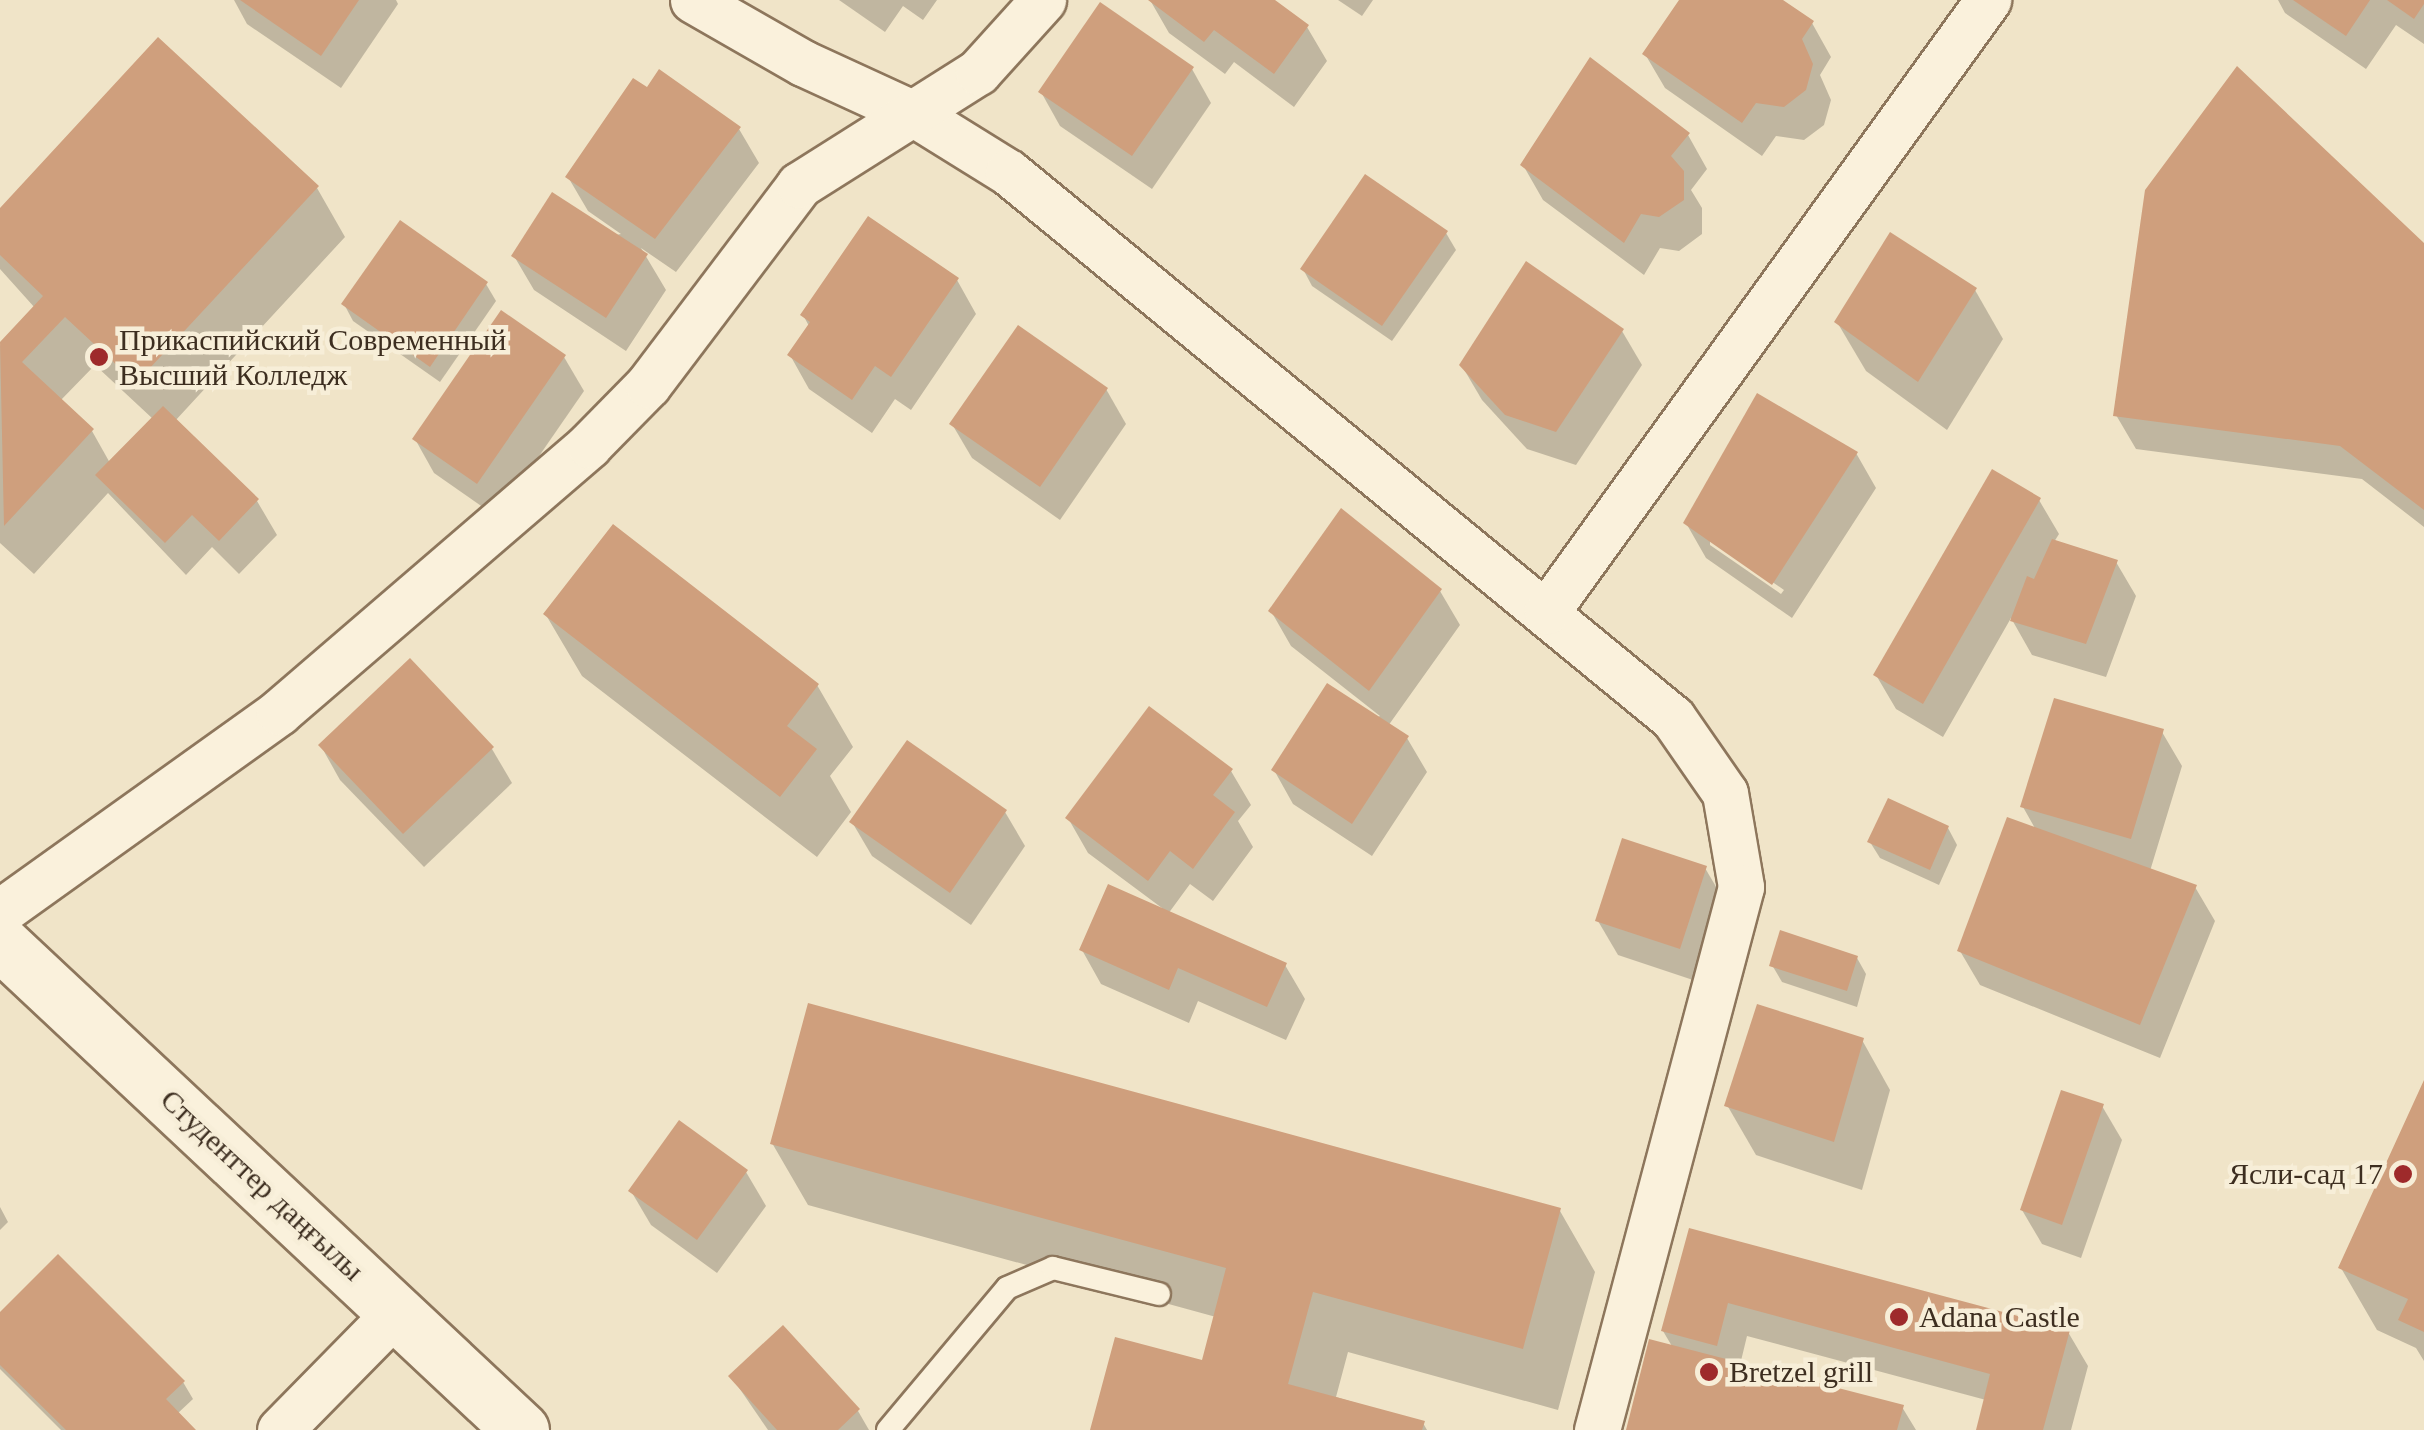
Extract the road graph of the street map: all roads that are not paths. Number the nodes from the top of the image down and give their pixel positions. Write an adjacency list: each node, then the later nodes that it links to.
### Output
1 (693, 0): 4 (street)
2 (1042, 0): 4 (street)
3 (1988, 0): 5 (street)
4 (916, 115): 5 (street); 6 (street)
5 (1547, 610): 13 (street)
6 (0, 912)
7 (0, 942): 9 (street, Студенттер даңғылы)
8 (1159, 1294): 12 (lane)
9 (397, 1311): 10 (street); 11 (street, Студенттер даңғылы)
10 (280, 1430)
11 (521, 1430)
12 (888, 1430)
13 (1597, 1430)

